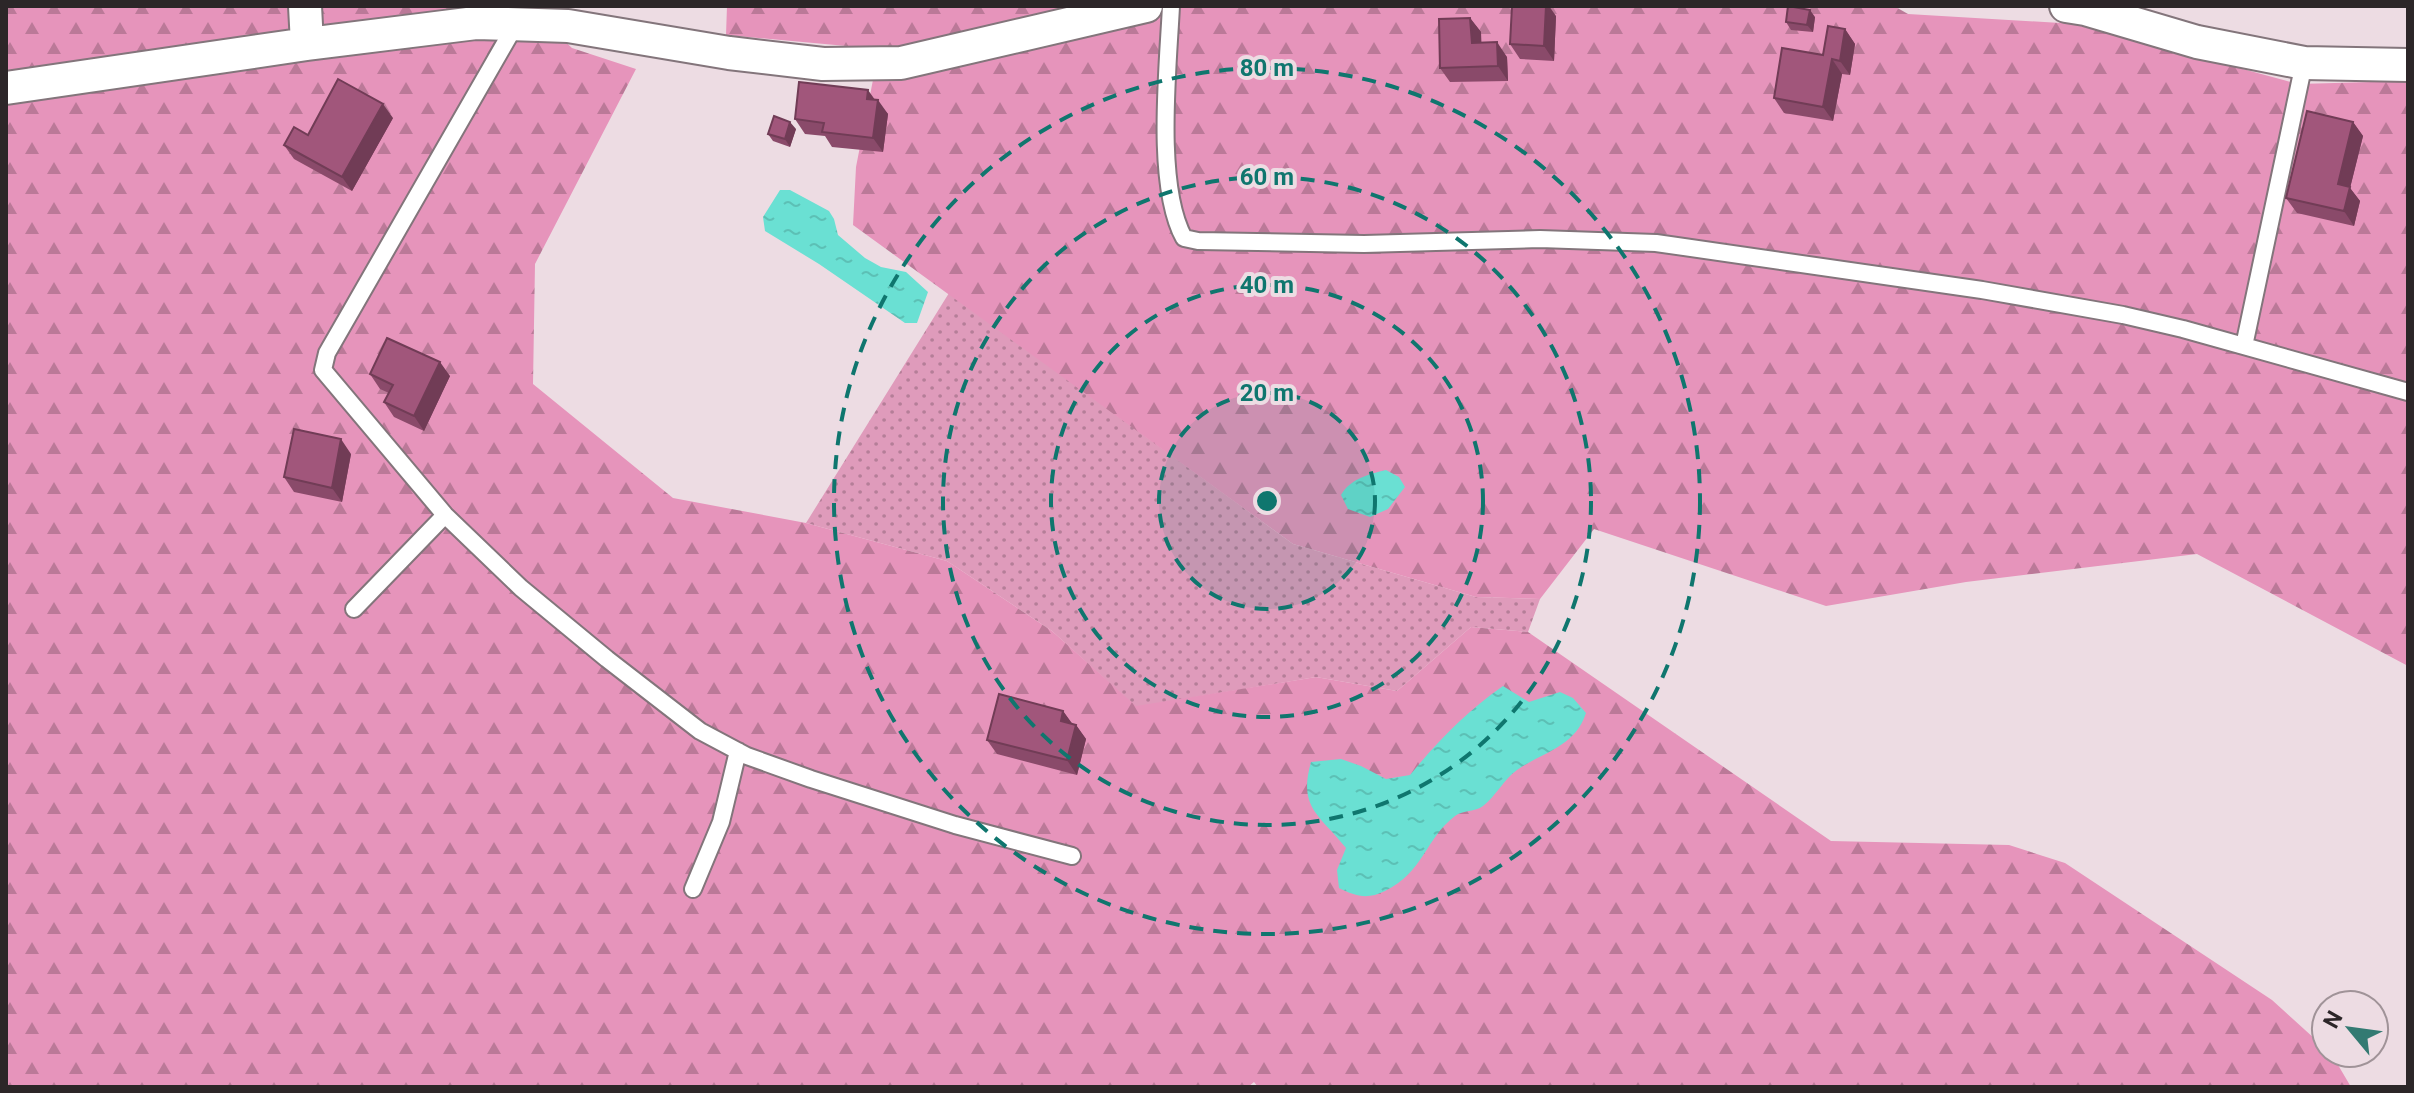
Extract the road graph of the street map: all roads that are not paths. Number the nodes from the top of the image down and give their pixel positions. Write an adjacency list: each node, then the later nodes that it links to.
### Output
1 (305, 6): 6 (street)
2 (1146, 6): 5 (street)
3 (1171, 6): 10 (lane)
4 (2066, 6): 7 (street)
5 (516, 23): 6 (street); 12 (lane)
6 (307, 44): 9 (street)
7 (2304, 63): 8 (street); 10 (lane)
8 (2408, 65)
9 (6, 88)
10 (2244, 346): 11 (lane)
11 (2408, 392)
12 (445, 515): 13 (lane); 14 (lane)
13 (354, 609)
14 (738, 751): 15 (lane); 16 (lane)
15 (1072, 856)
16 (693, 889)

